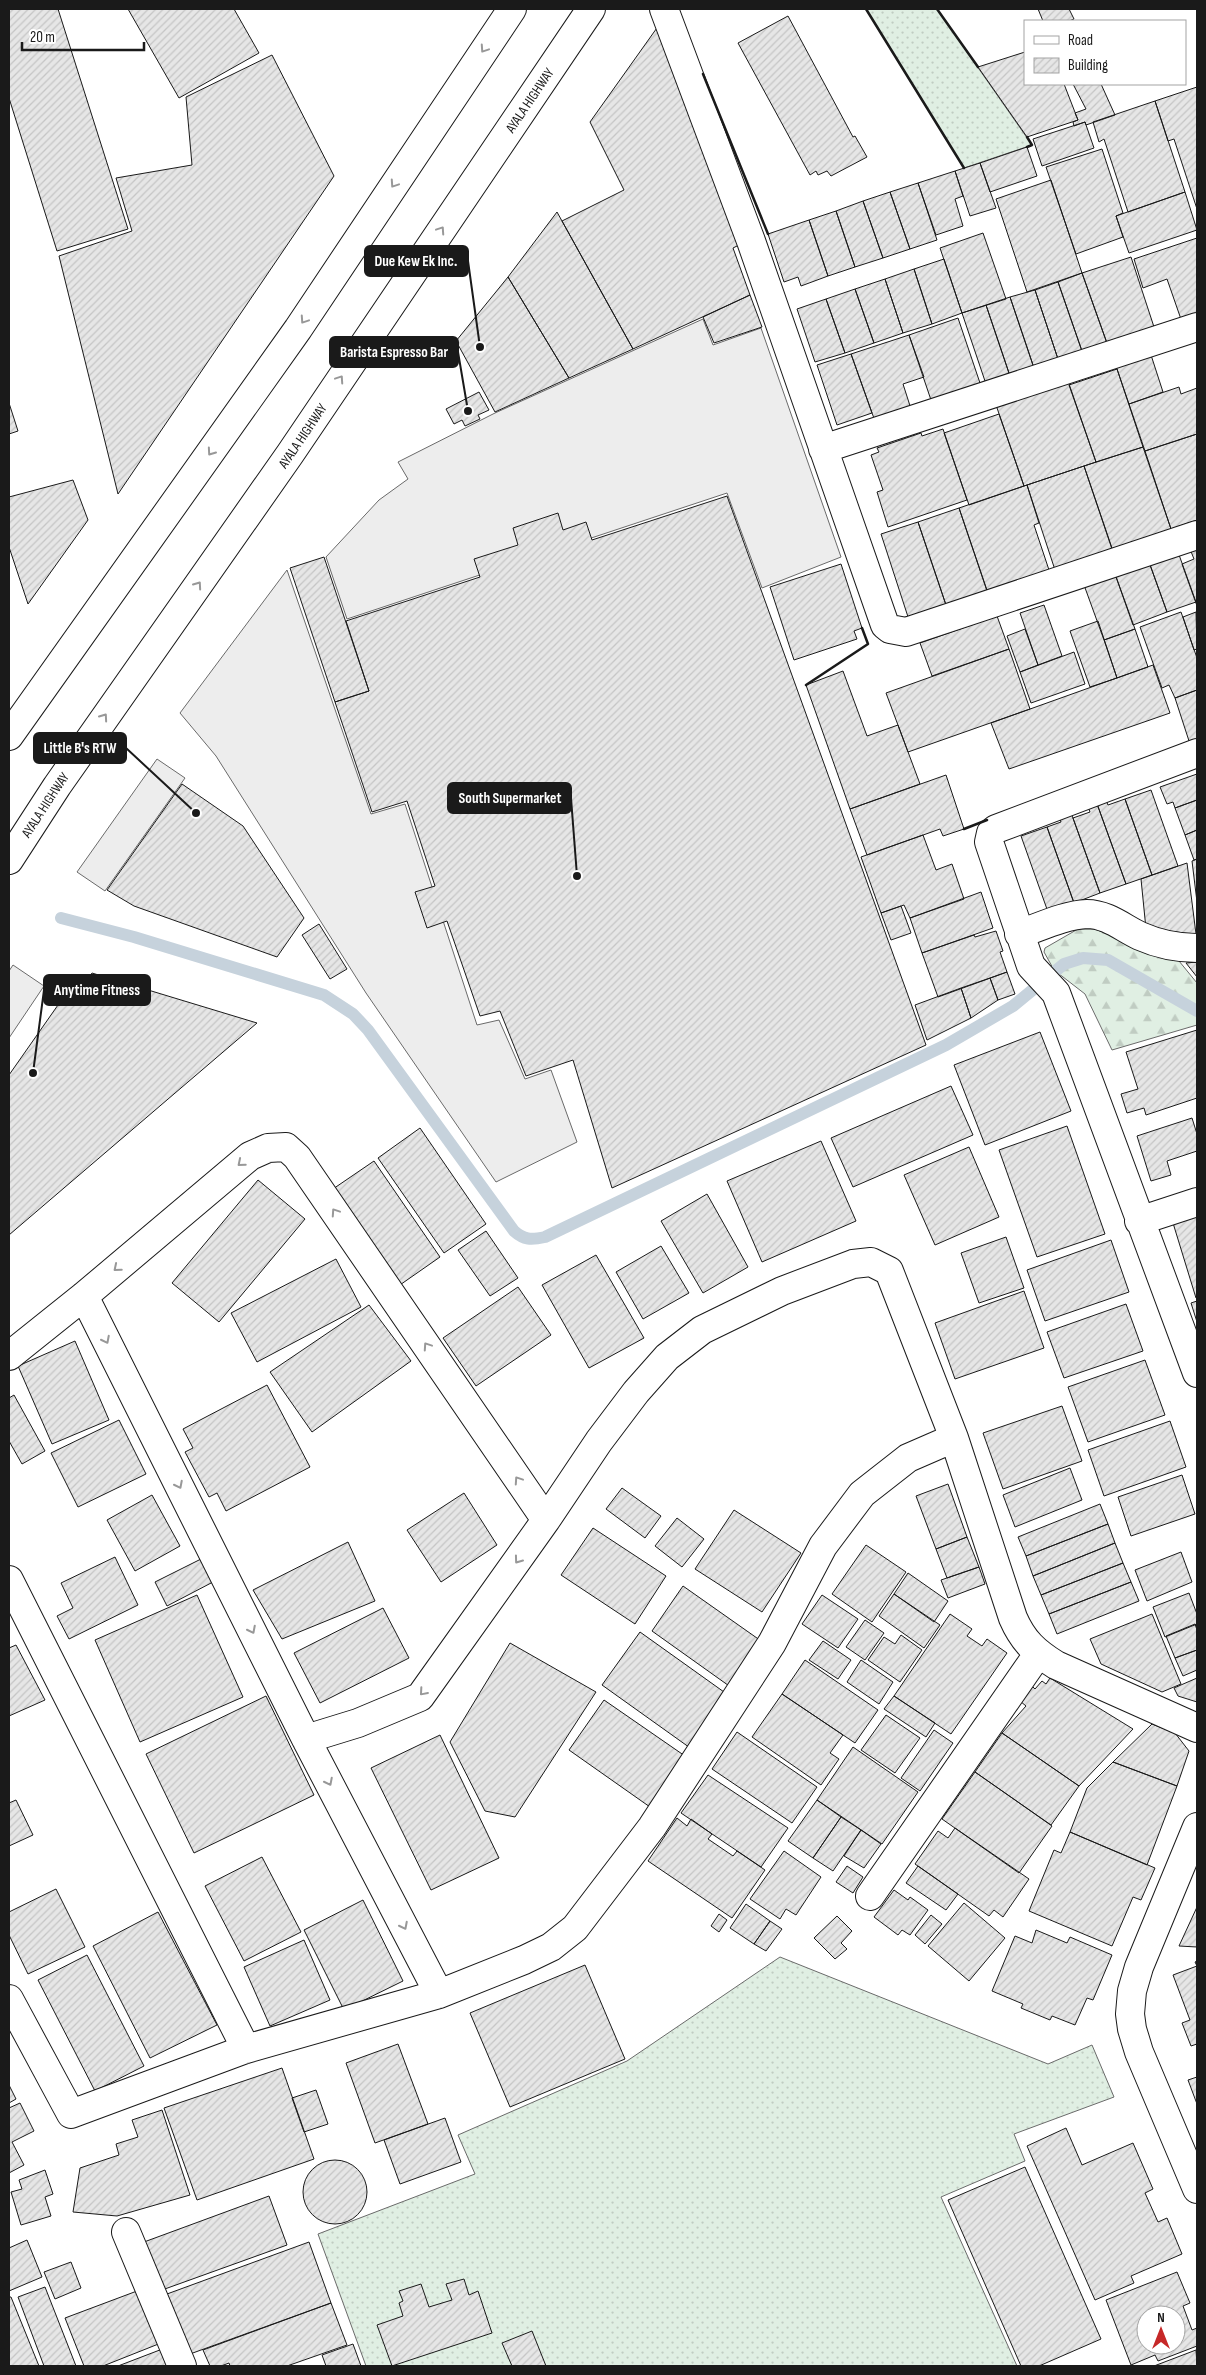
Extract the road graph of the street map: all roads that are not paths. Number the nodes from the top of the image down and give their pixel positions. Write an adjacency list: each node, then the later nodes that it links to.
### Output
1 (512, 9): 7 (main road, one-way to 7)
2 (591, 9): 9 (main road, AYALA HIGHWAY, one-way to 2)
3 (664, 9): 5 (main road)
4 (1197, 327): 5 (main road)
5 (823, 449): 6 (main road)
6 (1197, 535)
7 (9, 736)
8 (1197, 754): 10 (main road)
9 (9, 860)
10 (1019, 934): 11 (main road); 13 (main road)
11 (1197, 948)
12 (1197, 1202): 13 (main road)
13 (1139, 1221): 16 (main road)
14 (84, 1296): 15 (main road); 18 (main road, one-way to 14); 22 (main road, one-way to 22)
15 (9, 1356)
16 (1197, 1373)
17 (954, 1438): 18 (main road); 20 (main road); 25 (main road)
18 (546, 1520): 22 (main road, one-way to 22)
19 (9, 1580): 27 (main road)
20 (1038, 1654): 21 (main road); 24 (main road)
21 (1197, 1728)
22 (306, 1739): 25 (main road, one-way to 25)
23 (1197, 1827): 28 (main road)
24 (870, 1896)
25 (439, 1994): 27 (main road)
26 (9, 1999): 27 (main road)
27 (246, 2049)
28 (1197, 2189)
29 (126, 2232): 30 (main road)
30 (182, 2366)

